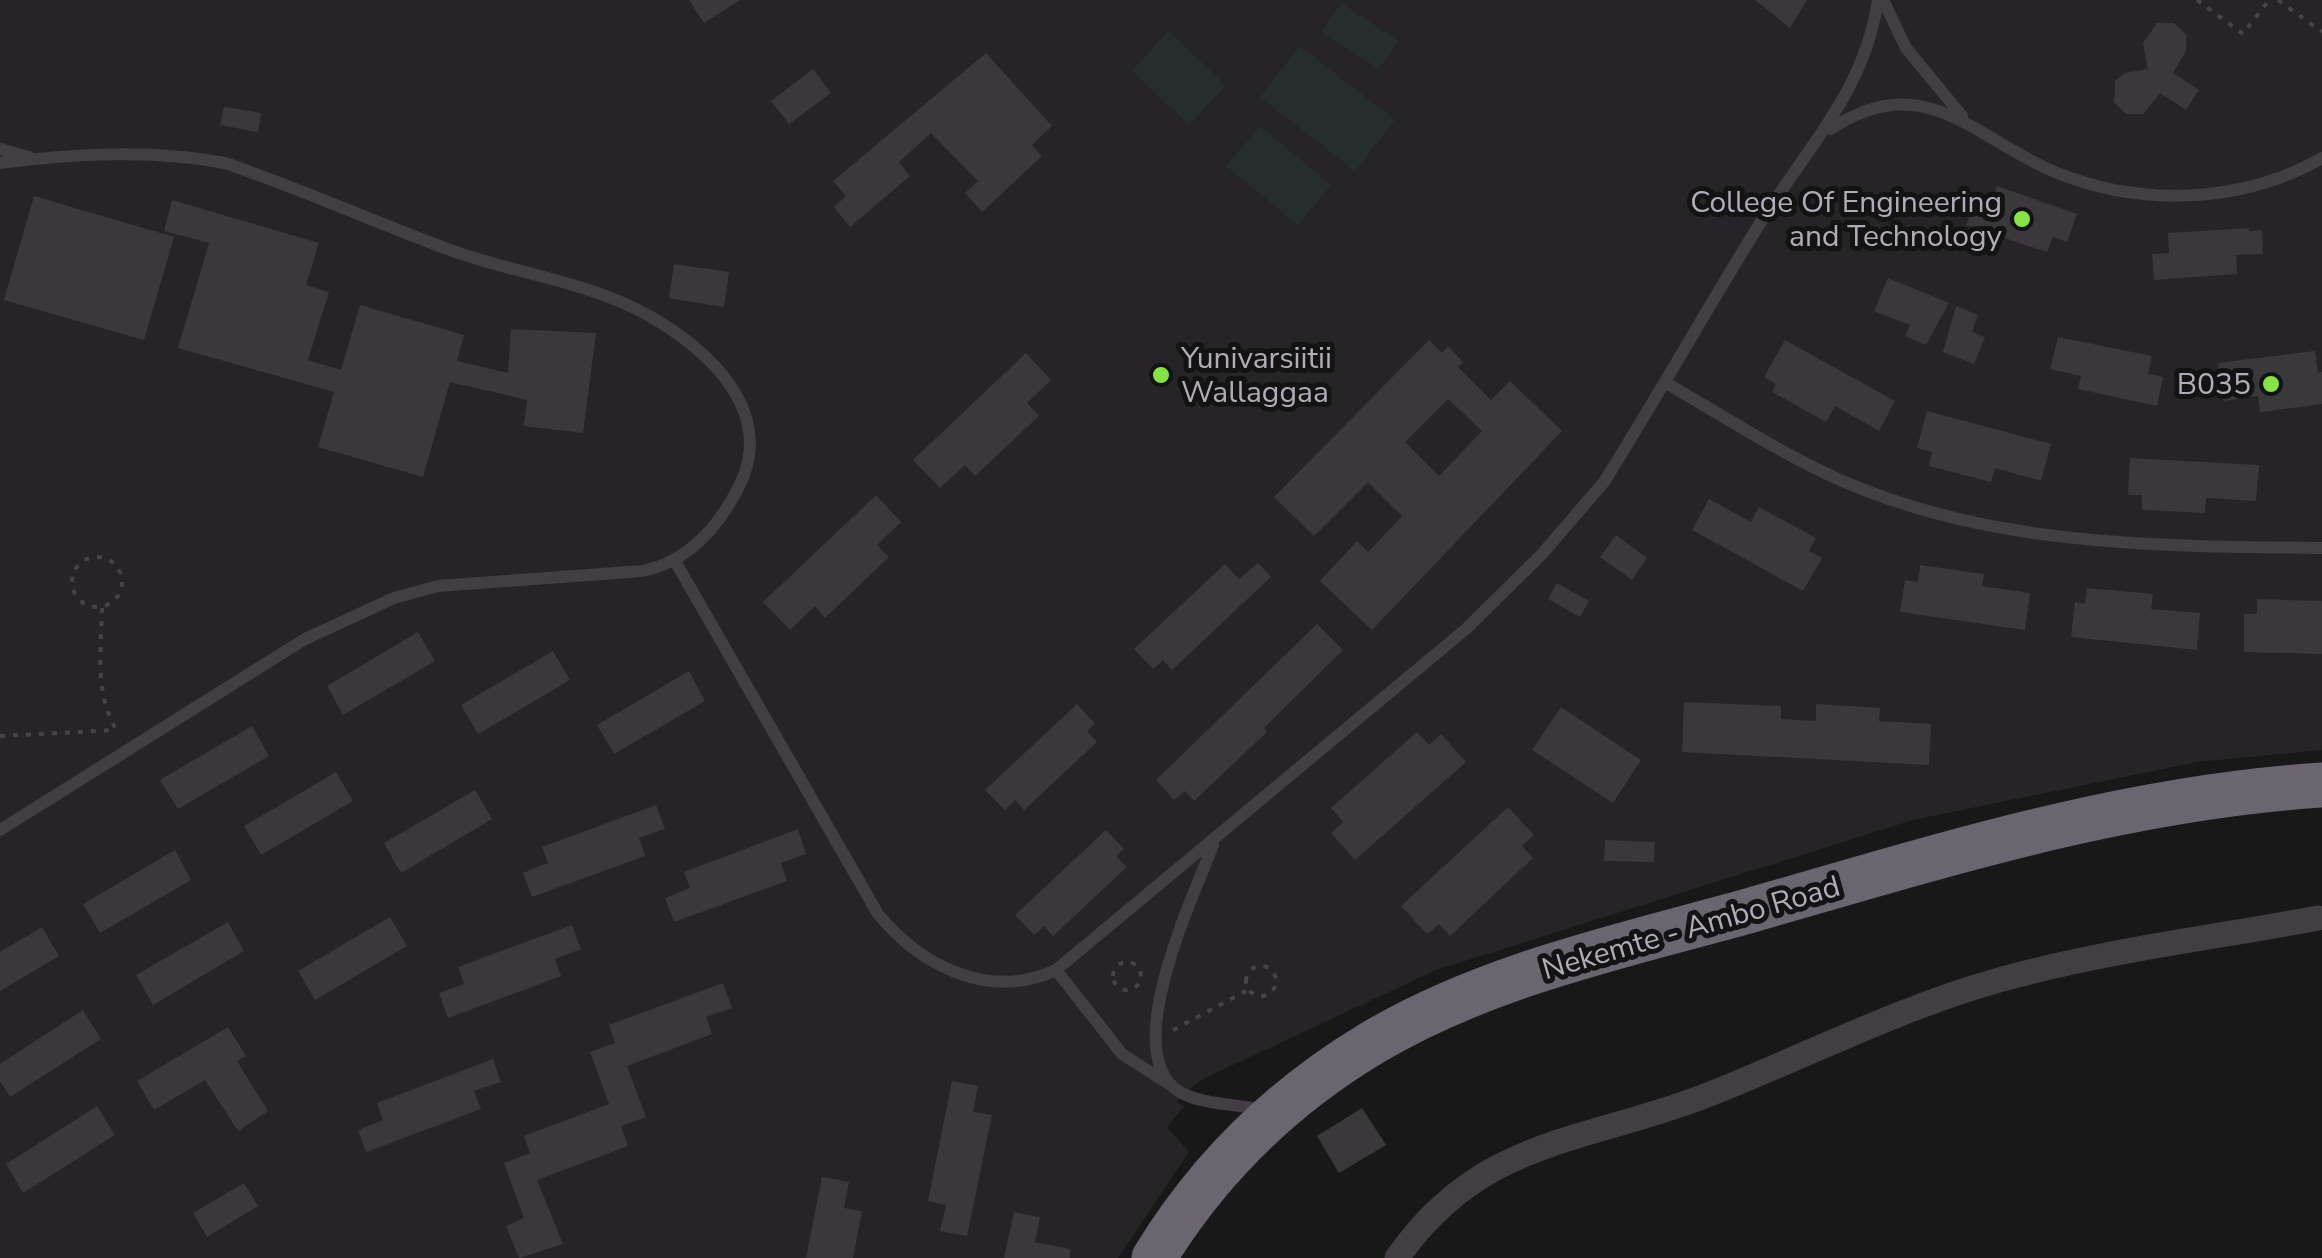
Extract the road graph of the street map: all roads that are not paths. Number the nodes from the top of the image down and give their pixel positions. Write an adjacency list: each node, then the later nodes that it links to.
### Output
1 (1880, 0): 2 (lane); 3 (lane)
2 (1963, 118): 3 (lane); 6 (lane)
3 (1827, 132): 8 (lane)
4 (0, 148): 5 (lane)
5 (36, 158): 7 (lane); 10 (lane)
6 (2322, 158)
7 (0, 163)
8 (1666, 383): 9 (lane); 13 (lane)
9 (2322, 548)
10 (675, 562): 12 (lane); 15 (lane)
11 (2322, 784): 17 (highway, Nekemte - Ambo Road)
12 (0, 830)
13 (1214, 843): 15 (lane); 16 (lane)
14 (2318, 918): 19 (street)
15 (1056, 970): 16 (lane)
16 (1171, 1085): 17 (lane)
17 (1274, 1113): 18 (highway, Nekemte - Ambo Road)
18 (1154, 1258)
19 (1396, 1258)

